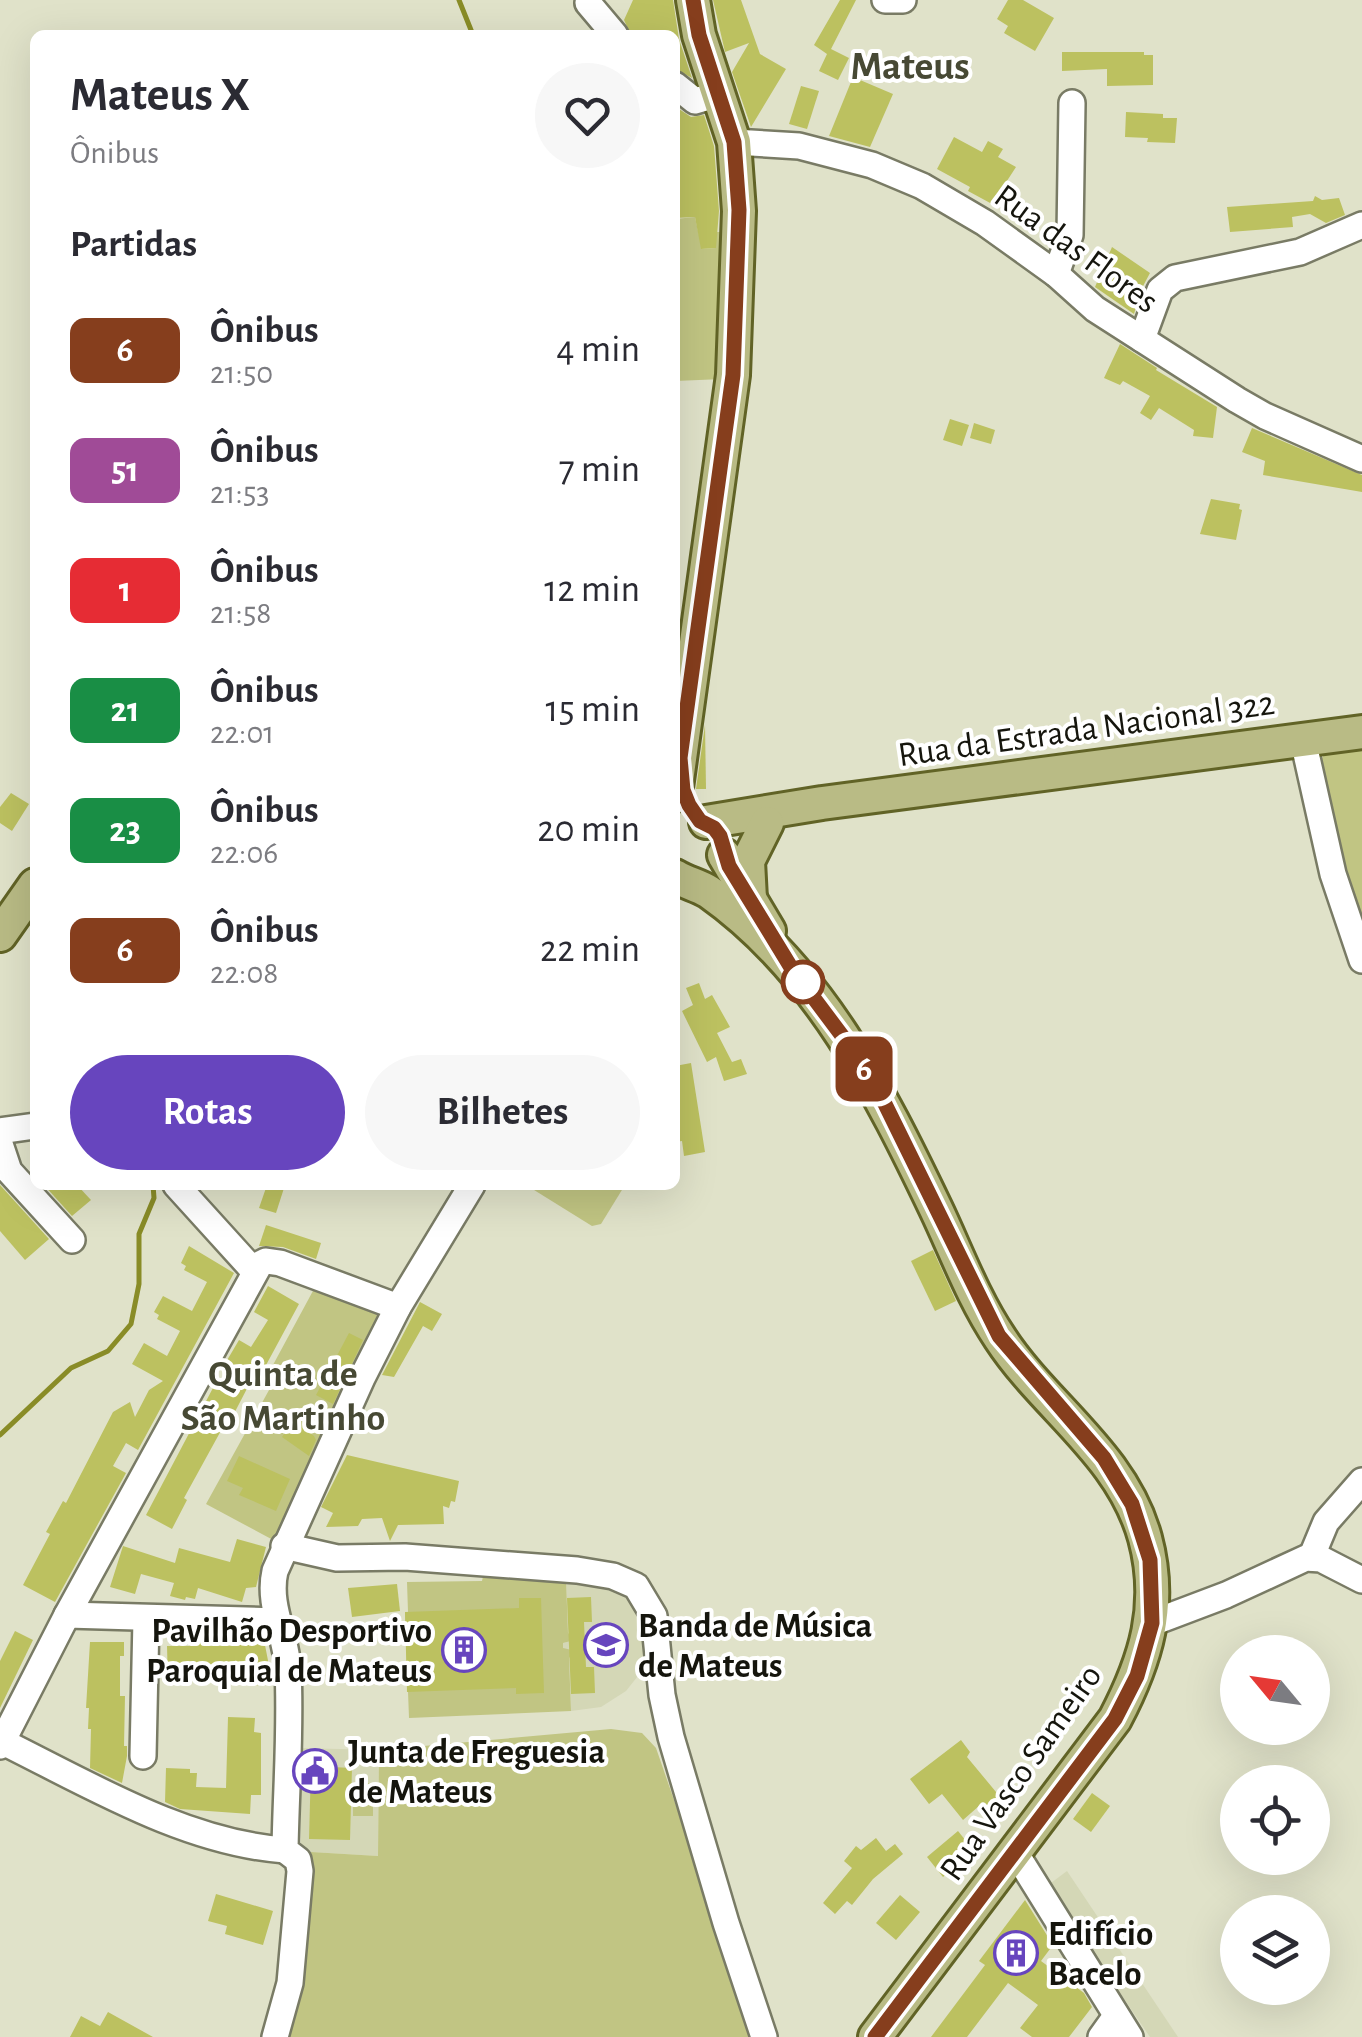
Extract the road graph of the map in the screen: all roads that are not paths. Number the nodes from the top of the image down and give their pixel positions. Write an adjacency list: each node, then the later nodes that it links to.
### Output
1 (693, 0): 7 (main road)
2 (885, 0): 3 (street)
3 (903, 0)
4 (588, 3): 5 (street)
5 (612, 30)
6 (680, 90): 7 (street)
7 (719, 94): 9 (main road)
8 (1072, 102): 11 (street)
9 (734, 142): 11 (street, Rua das Flores); 16 (main road)
10 (1362, 225): 12 (street)
11 (1056, 274): 12 (street, Rua das Flores)
12 (1142, 339): 13 (street, Rua das Flores)
13 (1362, 459)
14 (1362, 732): 15 (main road, Rua da Estrada Nacional 322)
15 (1302, 740): 18 (main road, Rua da Estrada Nacional 322); 25 (street)
16 (680, 759)
17 (680, 786): 20 (main road)
18 (822, 804): 19 (main road); 20 (main road)
19 (767, 823): 20 (main road); 23 (main road)
20 (705, 834): 21 (main road); 23 (main road)
21 (681, 881): 26 (main road)
22 (30, 892): 24 (main road)
23 (750, 899): 26 (main road)
24 (0, 935)
25 (1362, 960)
26 (792, 969): 42 (main road, Rua Vasco Sameiro)
27 (30, 1127): 28 (street)
28 (0, 1132)
29 (0, 1144): 32 (street)
30 (181, 1190): 33 (street)
31 (469, 1190): 34 (street)
32 (72, 1240)
33 (254, 1271): 34 (street); 39 (street)
34 (398, 1307): 36 (street)
35 (1362, 1481): 37 (street)
36 (284, 1546): 41 (street); 49 (street)
37 (1311, 1558): 38 (street); 42 (street)
38 (1362, 1580)
39 (66, 1615): 40 (street); 43 (street)
40 (146, 1618): 41 (street); 44 (street)
41 (278, 1621): 45 (street)
42 (1152, 1623): 46 (main road, Rua Vasco Sameiro)
43 (1, 1744): 45 (street)
44 (142, 1756)
45 (285, 1850): 48 (street)
46 (1015, 1852): 47 (street); 50 (main road, Rua Vasco Sameiro)
47 (1116, 2030)
48 (274, 2037)
49 (764, 2037)
50 (875, 2037)

